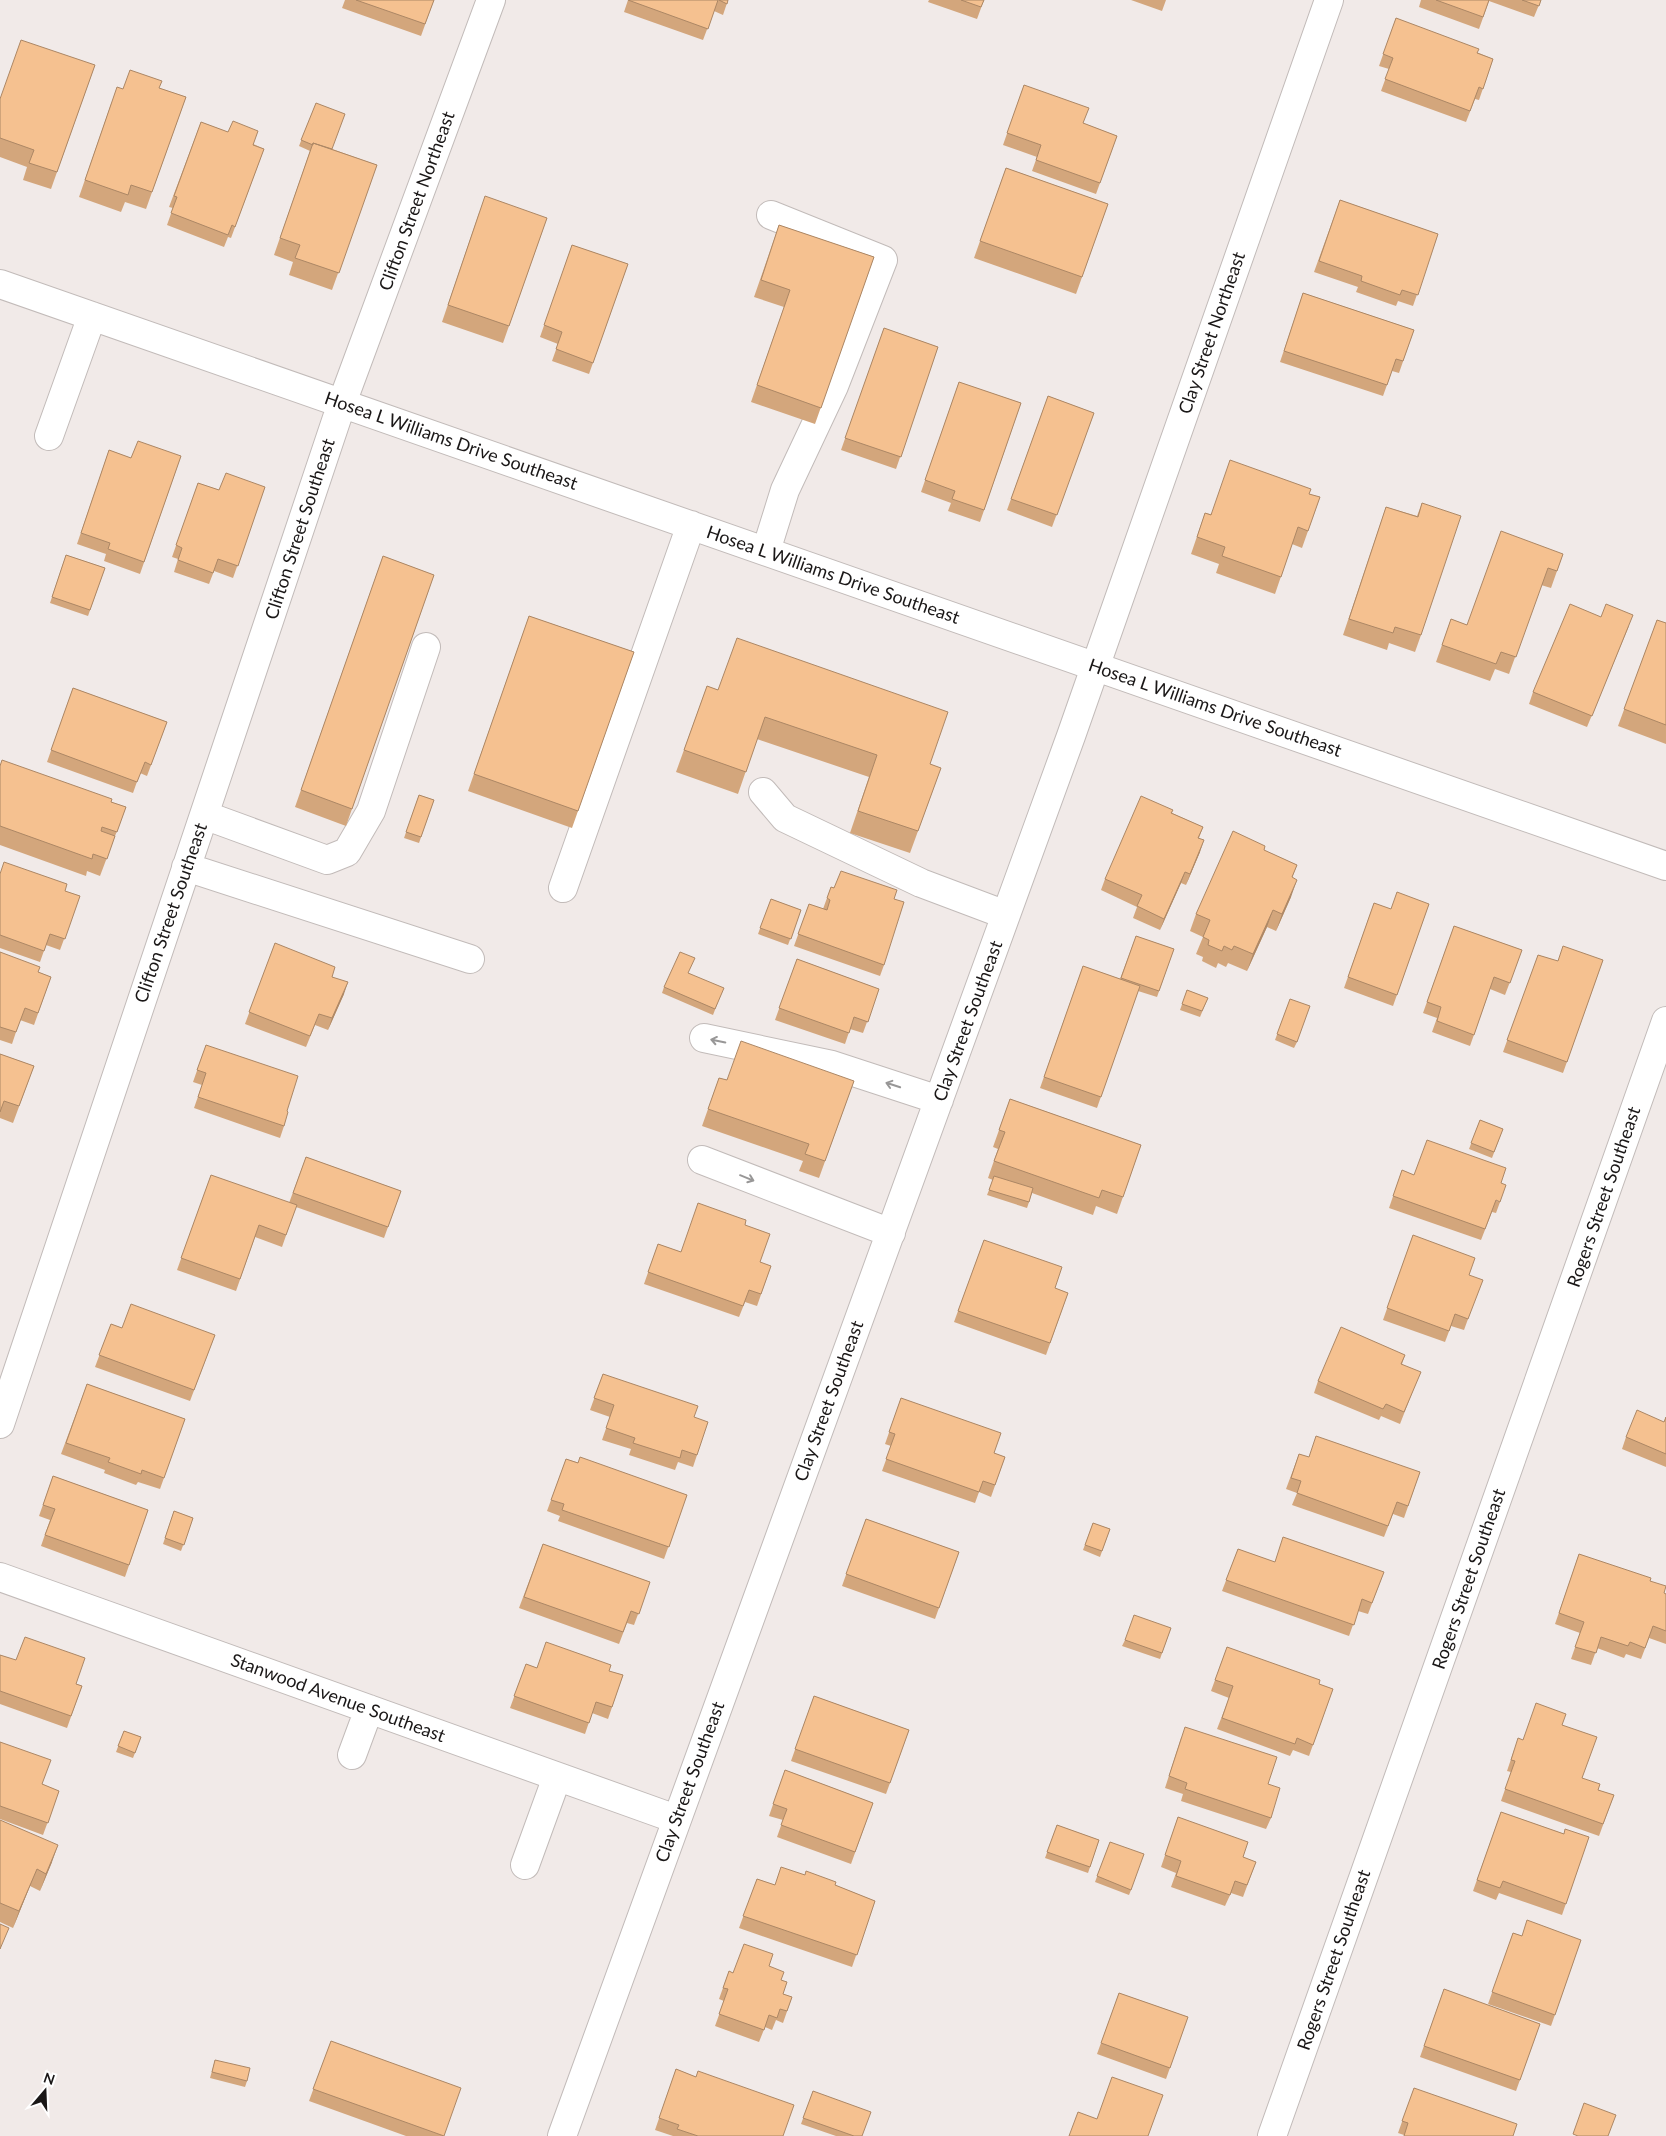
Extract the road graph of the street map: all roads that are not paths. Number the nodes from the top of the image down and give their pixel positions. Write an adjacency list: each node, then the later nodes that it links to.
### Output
1 (491, 0): 6 (street, Clifton Street Northeast)
2 (1329, 0): 11 (street, Clay Street Northeast)
3 (771, 215): 9 (street)
4 (0, 284): 5 (street, Hosea L Williams Drive Southeast)
5 (92, 316): 6 (street, Hosea L Williams Drive Southeast); 7 (street)
6 (342, 403): 8 (street, Hosea L Williams Drive Southeast); 13 (street, Clifton Street Southeast)
7 (49, 436)
8 (691, 525): 9 (street, Hosea L Williams Drive Southeast); 16 (street)
9 (766, 551): 11 (street, Hosea L Williams Drive Southeast)
10 (426, 647): 13 (street)
11 (1095, 666): 14 (street, Hosea L Williams Drive Southeast); 17 (street, Clay Street Southeast)
12 (763, 792): 17 (street)
13 (204, 815): 15 (street, Clifton Street Southeast)
14 (1666, 866)
15 (186, 867): 18 (street); 24 (street, Clifton Street Southeast)
16 (563, 888)
17 (1006, 915): 21 (street, Clay Street Southeast)
18 (470, 959)
19 (1666, 1021): 32 (street, Rogers Street Southeast)
20 (704, 1038): 21 (street, one-way to 20)
21 (939, 1100): 23 (street, Clay Street Southeast)
22 (702, 1160): 23 (street, one-way to 23)
23 (891, 1233): 29 (street, Clay Street Southeast)
24 (0, 1424)
25 (0, 1577): 26 (street, Stanwood Avenue Southeast)
26 (369, 1709): 27 (street); 28 (street, Stanwood Avenue Southeast)
27 (352, 1755)
28 (557, 1777): 29 (street, Stanwood Avenue Southeast); 30 (street)
29 (676, 1819): 31 (street, Clay Street Southeast)
30 (525, 1866)
31 (562, 2136)
32 (1272, 2136)

